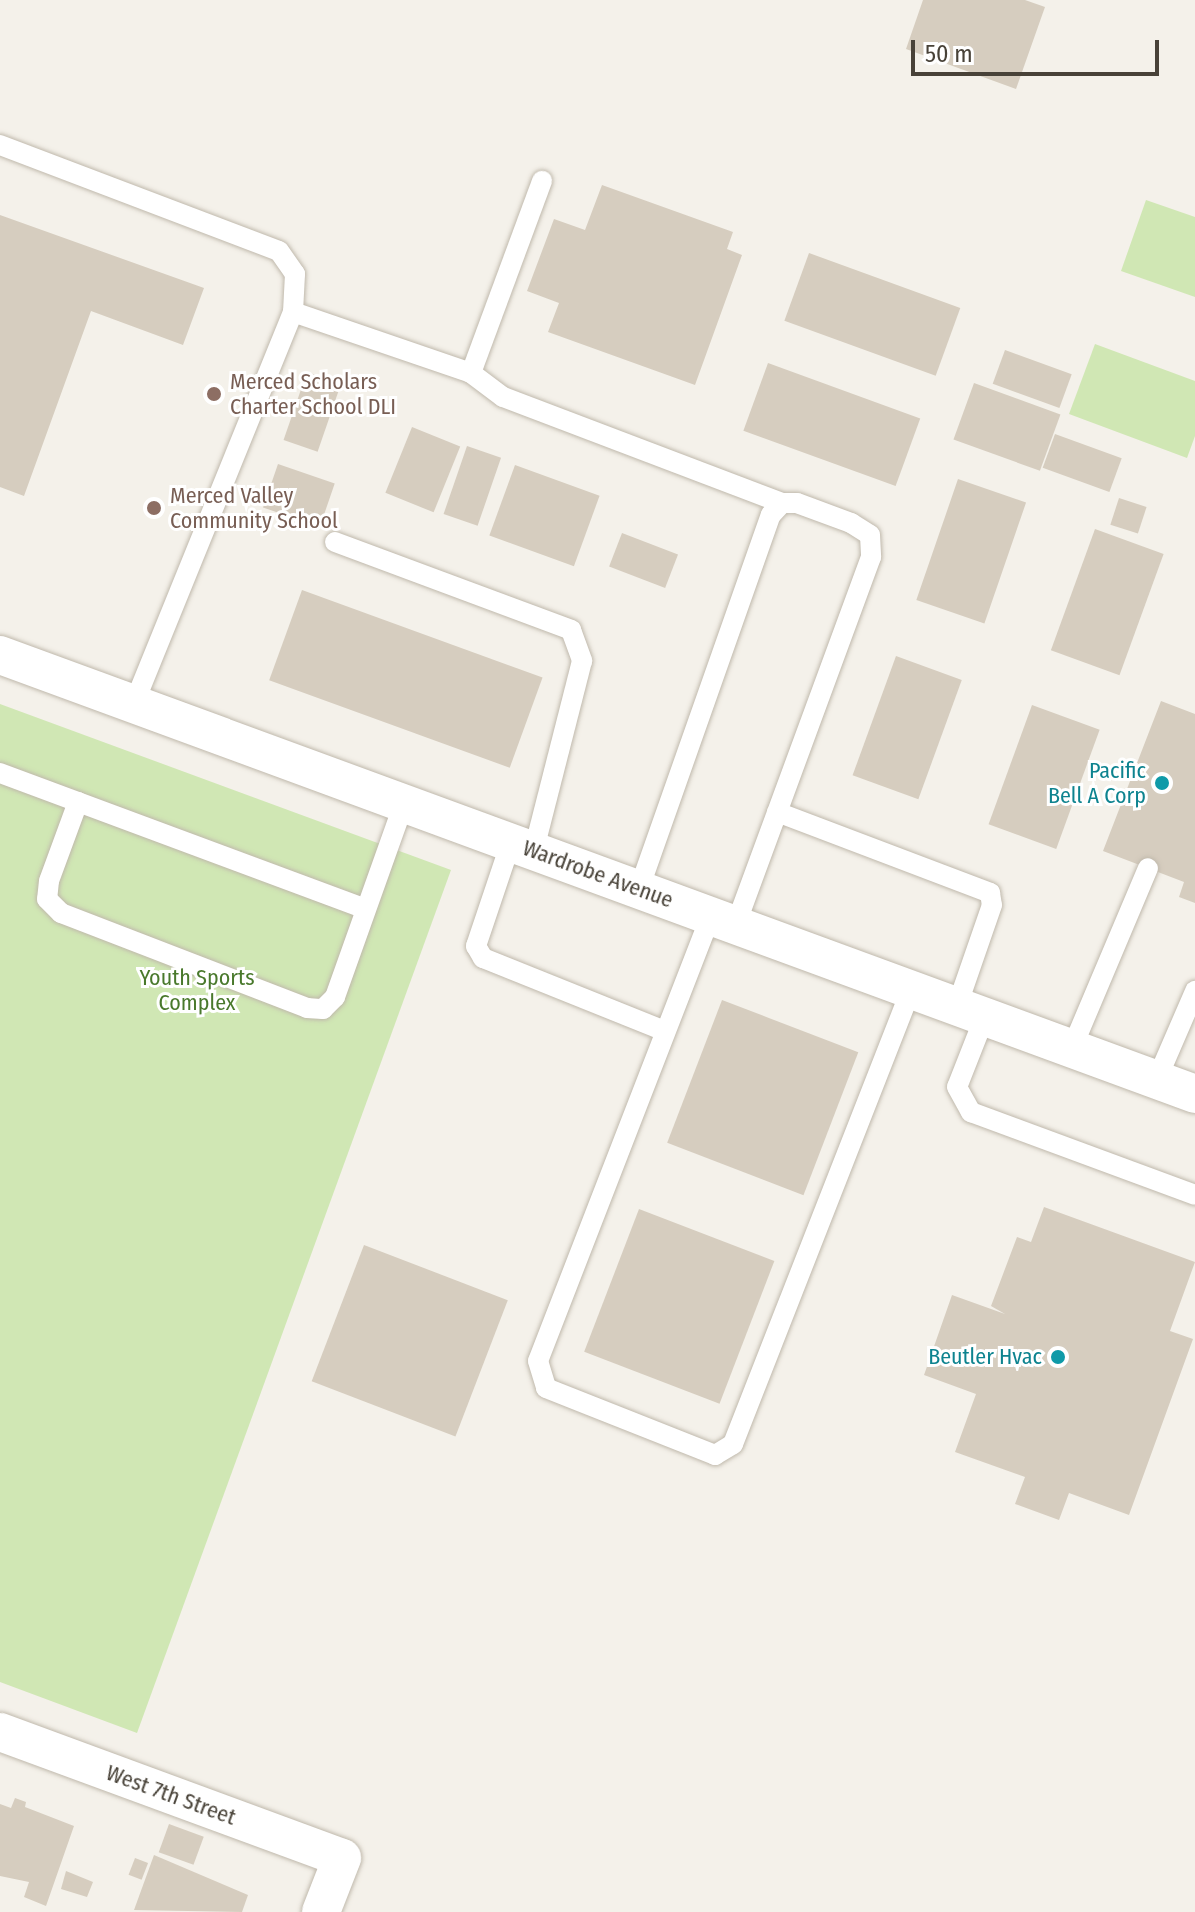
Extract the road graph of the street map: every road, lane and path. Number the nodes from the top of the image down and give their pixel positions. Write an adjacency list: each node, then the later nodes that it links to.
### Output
1 (0, 145): 3 (lane)
2 (542, 181): 4 (lane)
3 (293, 312): 4 (lane); 8 (lane)
4 (471, 373): 5 (lane)
5 (782, 503): 12 (lane); 15 (lane)
6 (335, 542): 13 (lane)
7 (0, 655): 8 (street, Wardrobe Avenue)
8 (134, 704): 11 (street, Wardrobe Avenue)
9 (0, 773): 10 (lane)
10 (78, 802): 16 (lane); 16 (lane)
11 (404, 803): 13 (street, Wardrobe Avenue); 16 (lane)
12 (777, 812): 17 (lane); 20 (lane)
13 (522, 846): 15 (street, Wardrobe Avenue); 21 (lane)
14 (1148, 868): 22 (lane)
15 (639, 889): 17 (street, Wardrobe Avenue)
16 (366, 909)
17 (723, 920): 18 (street, Wardrobe Avenue); 21 (lane)
18 (911, 989): 20 (street, Wardrobe Avenue); 21 (lane)
19 (1195, 991): 23 (lane)
20 (971, 1011): 22 (street, Wardrobe Avenue); 25 (lane)
21 (665, 1031)
22 (1072, 1048): 23 (street, Wardrobe Avenue)
23 (1157, 1079): 24 (street, Wardrobe Avenue)
24 (1195, 1094)
25 (1195, 1195)
26 (0, 1732): 27 (street, West 7th Street)
27 (321, 1912)

